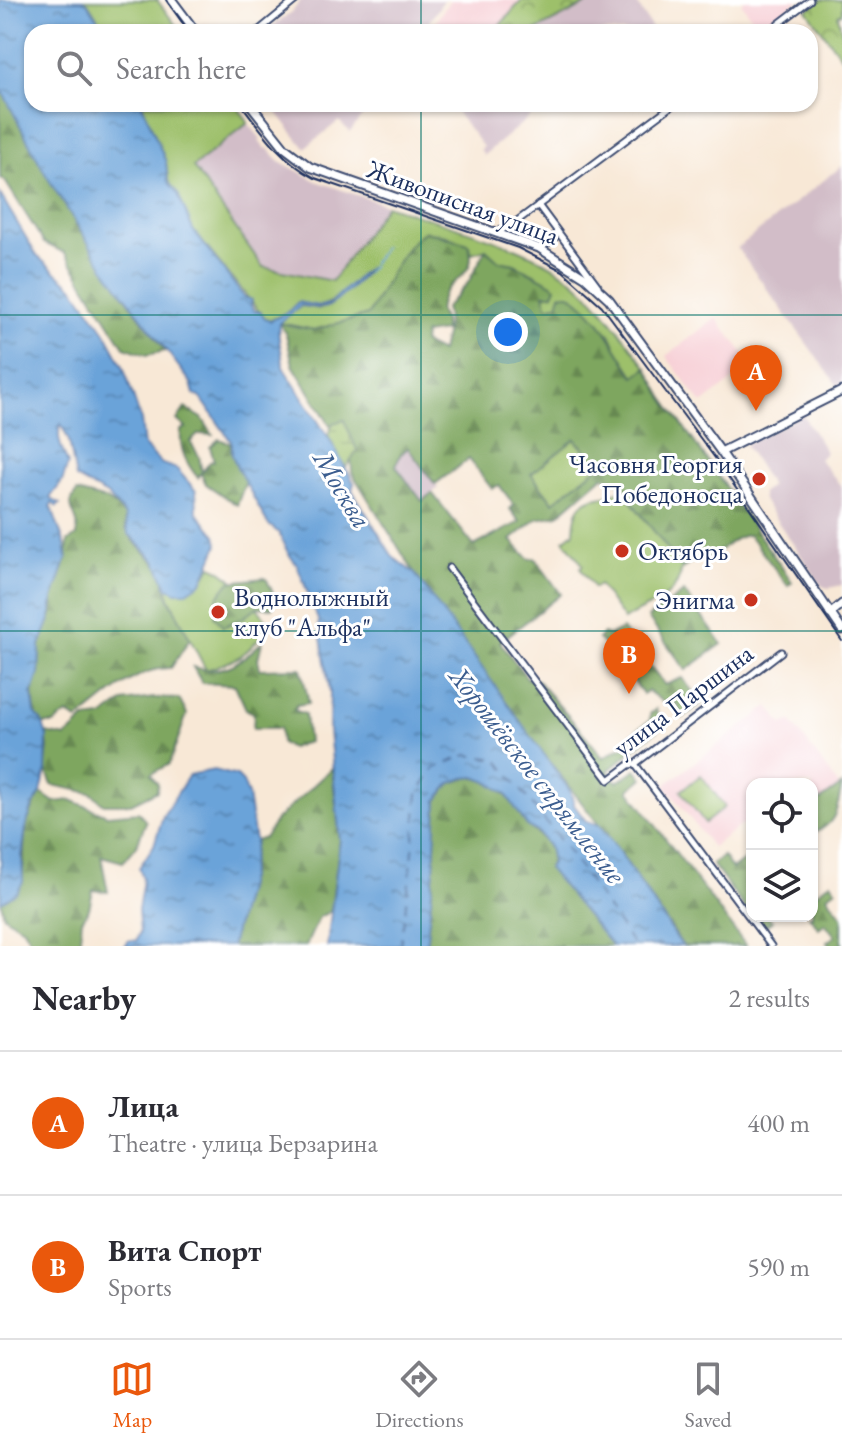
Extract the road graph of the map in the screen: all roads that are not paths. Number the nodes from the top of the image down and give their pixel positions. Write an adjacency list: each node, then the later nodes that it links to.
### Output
1 (172, 0): 4 (street)
2 (296, 0): 5 (street)
3 (810, 0): 6 (street)
4 (190, 24)
5 (267, 24)
6 (778, 24)
7 (256, 112): 12 (street, Живописная улица)
8 (663, 112): 9 (street)
9 (538, 205): 10 (street); 11 (street)
10 (513, 224): 12 (street); 13 (street)
11 (557, 231): 14 (street); 15 (street)
12 (497, 233): 13 (street, Живописная улица)
13 (513, 238): 14 (street, Живописная улица)
14 (539, 248): 15 (street, Живописная улица)
15 (609, 299): 17 (street, Живописная улица)
16 (842, 391): 17 (street)
17 (721, 452): 20 (street, Живописная улица)
18 (449, 568): 23 (street, улица Паршина)
19 (842, 604): 20 (street)
20 (830, 614): 21 (street, Живописная улица)
21 (842, 630)
22 (781, 652): 23 (street, улица Паршина)
23 (635, 764): 24 (street)
24 (771, 946)

